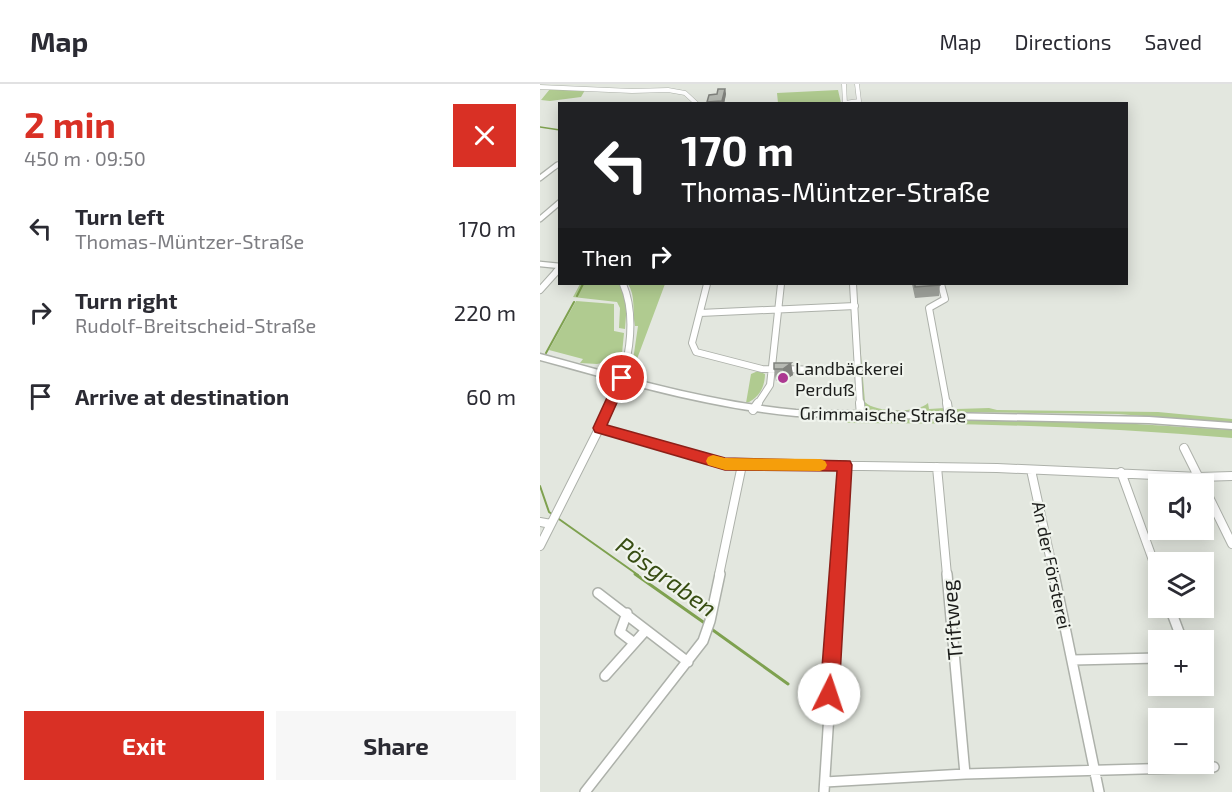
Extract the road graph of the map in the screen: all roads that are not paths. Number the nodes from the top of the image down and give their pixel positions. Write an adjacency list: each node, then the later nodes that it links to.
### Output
1 (844, 84): 7 (street)
2 (857, 84): 8 (street)
3 (649, 85): 5 (street)
4 (540, 87): 5 (street)
5 (647, 90): 6 (street)
6 (694, 102)
7 (845, 102)
8 (852, 102)
9 (558, 164): 10 (street)
10 (540, 178)
11 (558, 204): 12 (street)
12 (540, 219)
13 (540, 264): 14 (street)
14 (558, 267)
15 (558, 269): 21 (street)
16 (623, 285): 28 (street)
17 (707, 285): 24 (street)
18 (781, 285): 23 (street)
19 (853, 285): 22 (street)
20 (941, 285): 31 (street)
21 (540, 290)
22 (855, 306): 23 (street); 27 (street)
23 (778, 310): 24 (street); 26 (street)
24 (700, 313): 26 (street)
25 (540, 357): 28 (main road, Grimmaische Straße)
26 (771, 370): 27 (street); 29 (street)
27 (859, 370): 30 (street)
28 (622, 378): 29 (main road, Grimmaische Straße); 33 (street)
29 (753, 410): 30 (main road, Grimmaische Straße)
30 (861, 415): 31 (main road, Grimmaische Straße)
31 (949, 416): 32 (main road, Grimmaische Straße)
32 (1232, 426)
33 (599, 428): 35 (street); 45 (street)
34 (1185, 448): 40 (street)
35 (742, 465): 36 (street); 56 (street)
36 (845, 465): 37 (street); 61 (street)
37 (937, 467): 38 (street); 60 (street, Triftweg)
38 (1031, 470): 39 (street); 55 (street, An der Försterei)
39 (1120, 472): 41 (street); 49 (street)
40 (1197, 474)
41 (1148, 475)
42 (1232, 476): 43 (street)
43 (1214, 479)
44 (1214, 508): 47 (street)
45 (554, 519): 46 (street); 48 (street)
46 (540, 522)
47 (1232, 544)
48 (540, 546)
49 (1150, 552)
50 (598, 593): 51 (street)
51 (627, 613): 52 (street); 53 (street)
52 (646, 630): 53 (street); 56 (street)
53 (633, 642): 57 (street)
54 (1148, 658): 55 (street)
55 (1073, 660): 59 (street, An der Försterei)
56 (688, 662): 62 (street)
57 (604, 676)
58 (1148, 769): 59 (street)
59 (1093, 770): 60 (street); 63 (street, An der Försterei)
60 (965, 774): 61 (street)
61 (825, 787)
62 (585, 792)
63 (1099, 792)

